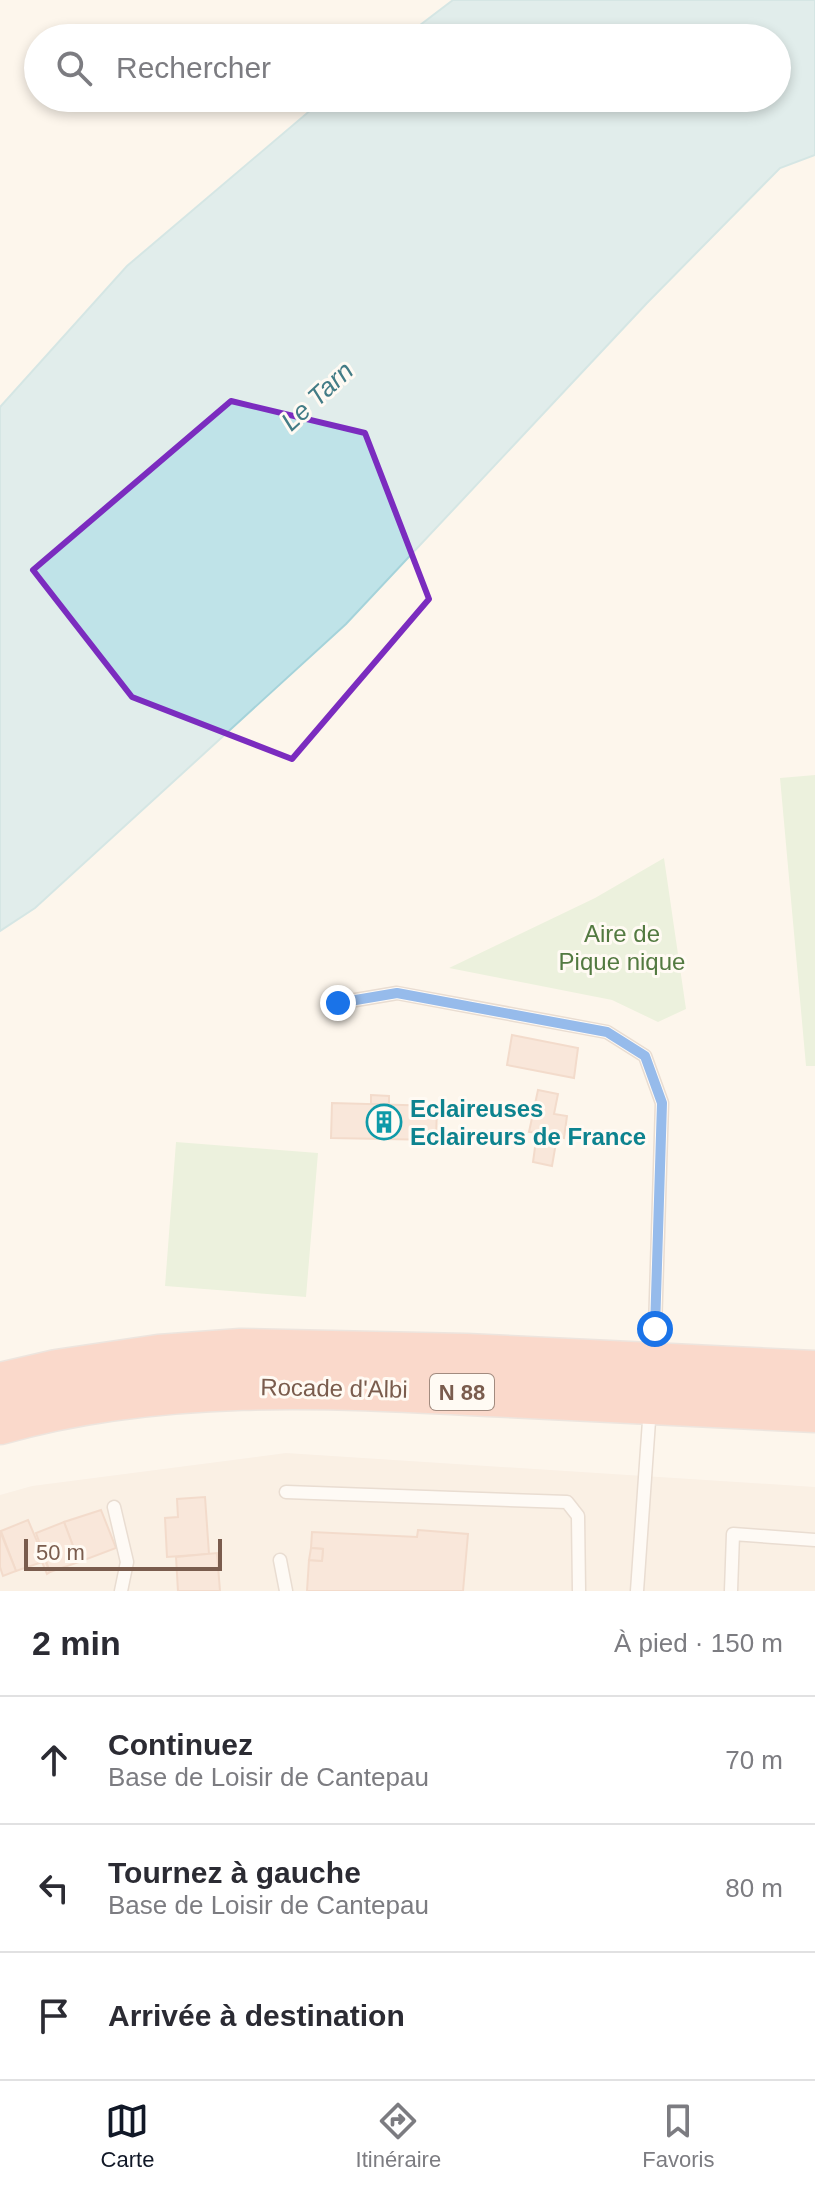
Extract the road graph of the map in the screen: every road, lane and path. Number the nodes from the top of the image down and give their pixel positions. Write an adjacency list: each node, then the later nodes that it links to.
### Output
1 (338, 1003): 2 (lane)
2 (655, 1329)
3 (815, 1365): 4 (highway)
4 (694, 1367): 5 (highway, Rocade d'Albi / N 88); 6 (highway, Rocade d'Albi / N 88)
5 (815, 1373)
6 (0, 1385)
7 (815, 1410): 9 (highway, Rocade d'Albi / N 88)
8 (649, 1421): 17 (lane)
9 (0, 1422)
10 (286, 1492): 16 (lane)
11 (114, 1507): 14 (lane)
12 (815, 1540): 18 (lane)
13 (280, 1560): 15 (lane)
14 (121, 1591)
15 (286, 1591)
16 (579, 1591)
17 (637, 1591)
18 (731, 1591)

